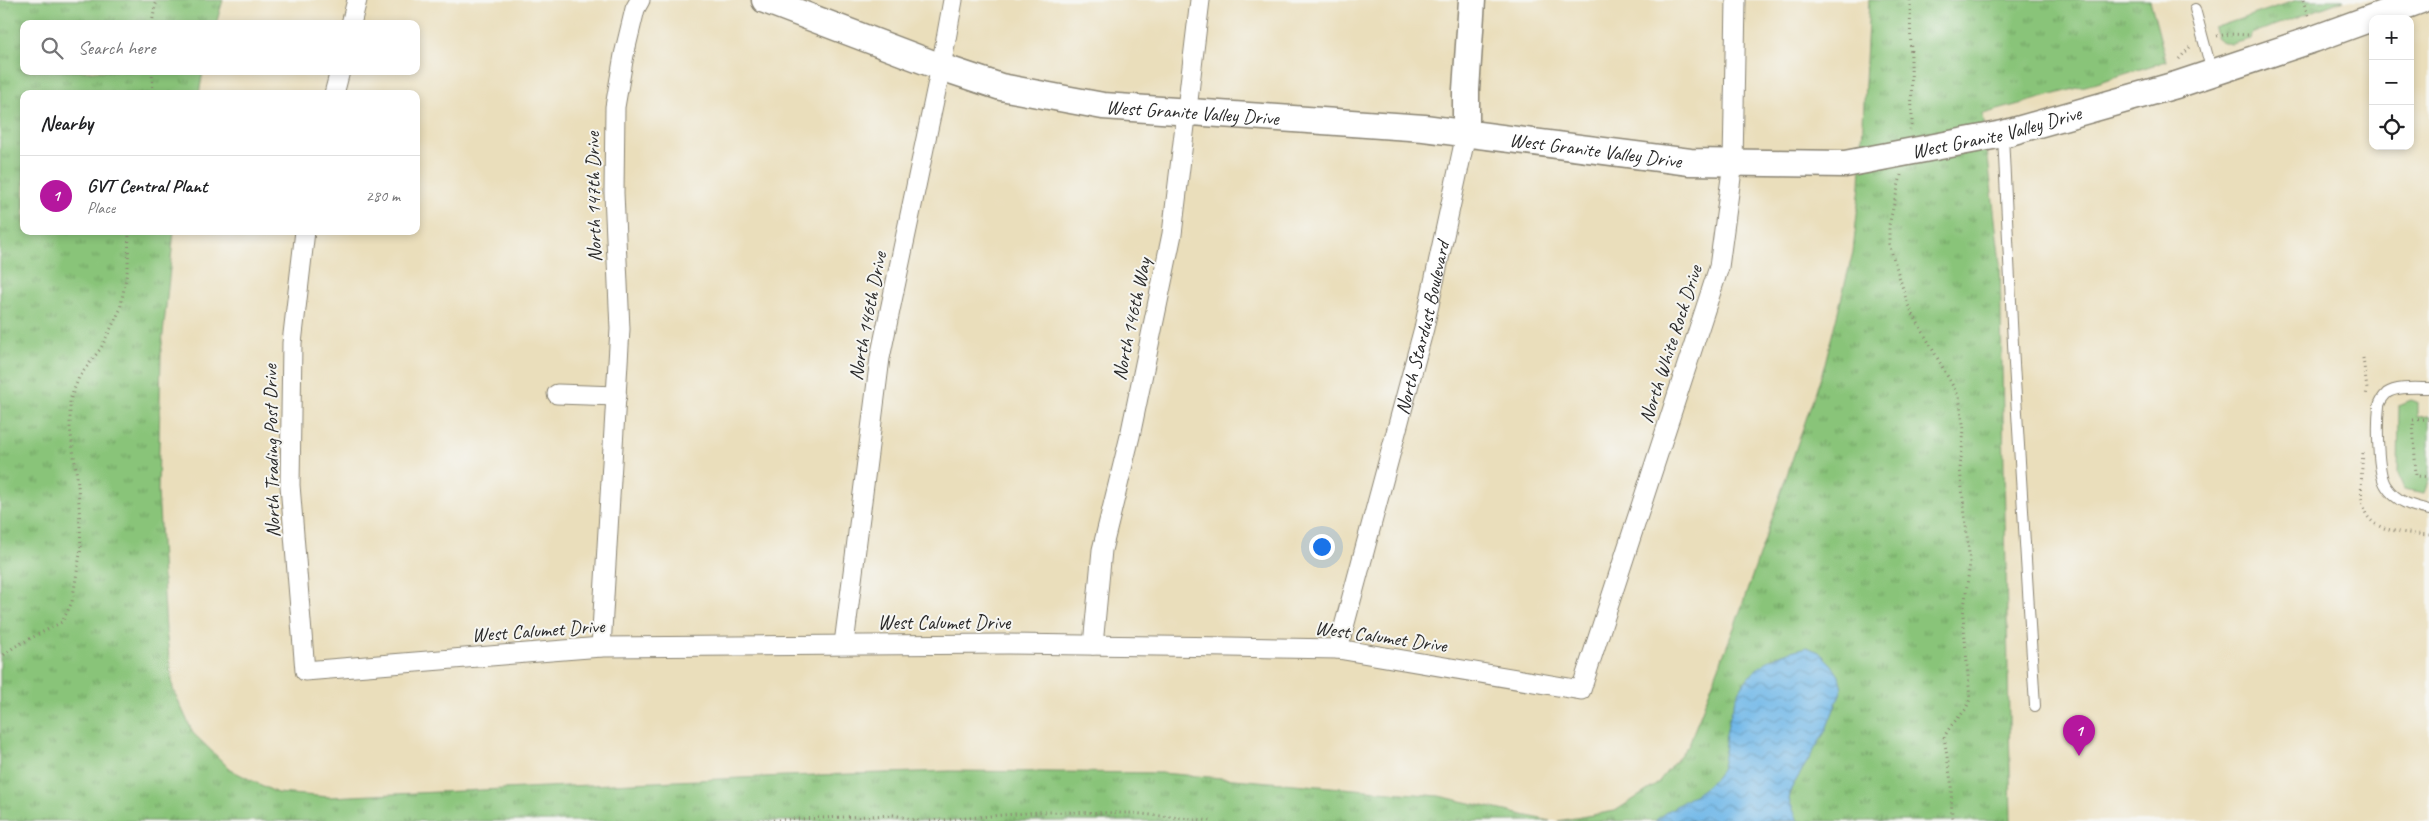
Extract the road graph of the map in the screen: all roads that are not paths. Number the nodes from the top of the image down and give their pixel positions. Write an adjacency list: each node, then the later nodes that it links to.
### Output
1 (357, 0): 10 (street)
2 (640, 0): 22 (street, North 147th Drive)
3 (765, 0): 11 (street, West Granite Valley Drive)
4 (953, 0): 11 (street, North 146th Drive)
5 (1200, 0): 15 (street, North 146th Way)
6 (1472, 0): 16 (street, North Stardust Boulevard)
7 (1736, 0): 18 (street, North White Rock Drive)
8 (2421, 0): 12 (street, West Granite Valley Drive)
9 (2195, 9): 12 (lane)
10 (353, 20)
11 (941, 67): 15 (street, West Granite Valley Drive); 24 (street, North 146th Drive)
12 (2212, 72): 17 (street, West Granite Valley Drive)
13 (339, 75): 14 (street)
14 (335, 90)
15 (1187, 113): 16 (street, West Granite Valley Drive); 25 (street, North 146th Way)
16 (1466, 134): 18 (street, West Granite Valley Drive); 27 (street, North Stardust Boulevard)
17 (2003, 134): 18 (street, West Granite Valley Drive); 30 (lane)
18 (1733, 163): 29 (street, North White Rock Drive)
19 (305, 235): 28 (street, North Trading Post Drive)
20 (2429, 388): 23 (lane)
21 (557, 394): 22 (street)
22 (617, 396): 26 (street, North 147th Drive)
23 (2429, 510)
24 (844, 644): 25 (street, West Calumet Drive); 26 (street, West Calumet Drive)
25 (1093, 645): 27 (street, West Calumet Drive)
26 (601, 647): 28 (street, West Calumet Drive)
27 (1338, 649): 29 (street, West Calumet Drive)
28 (305, 671)
29 (1581, 690)
30 (2035, 706)

